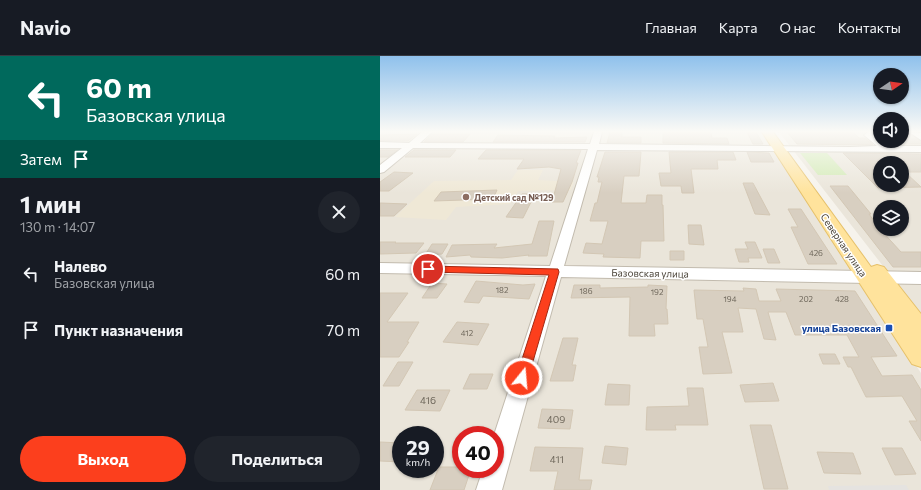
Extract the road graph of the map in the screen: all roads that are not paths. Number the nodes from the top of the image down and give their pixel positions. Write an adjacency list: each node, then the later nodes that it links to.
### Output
1 (403, 152): 4 (street)
2 (592, 152): 6 (street)
3 (785, 152): 7 (main road, Северная улица)
4 (380, 170)
5 (380, 268): 6 (street, Базовская улица)
6 (555, 272): 7 (street, Базовская улица); 11 (street)
7 (873, 278): 8 (street, Базовская улица); 9 (main road, Северная улица); 10 (main road, Северная улица)
8 (921, 278)
9 (921, 331)
10 (921, 356)
11 (504, 439)
12 (492, 478): 13 (street)
13 (488, 490)

